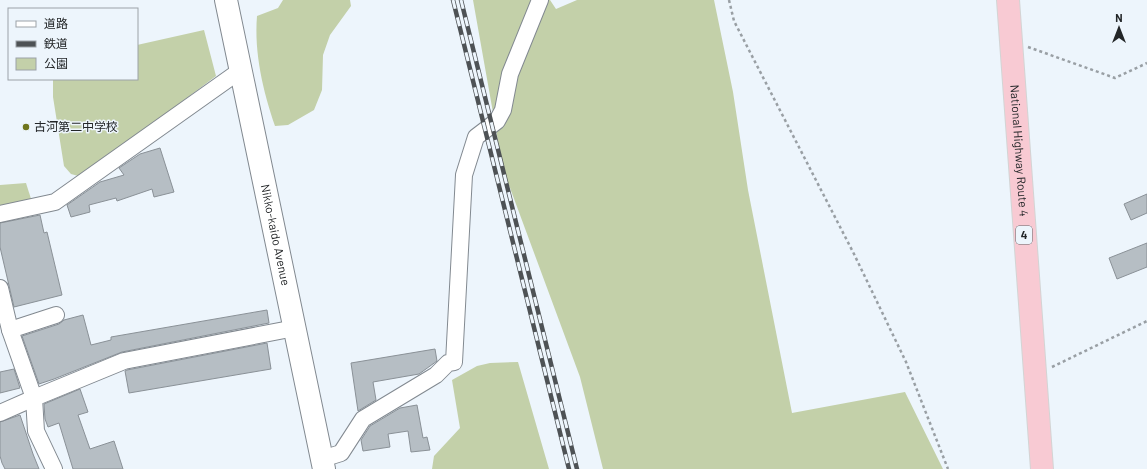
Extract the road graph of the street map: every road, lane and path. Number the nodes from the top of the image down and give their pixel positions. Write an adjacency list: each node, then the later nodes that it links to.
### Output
1 (226, 0): 7 (main road, Nikko-kaido Avenue)
2 (540, 0): 17 (street)
3 (730, 0): 19 (path)
4 (1008, 0): 5 (highway, National Highway Route 4 / 4)
5 (1011, 46): 6 (path); 14 (highway, National Highway Route 4 / 4)
6 (1147, 63)
7 (241, 70): 8 (street); 12 (main road, Nikko-kaido Avenue)
8 (0, 214)
9 (0, 288): 13 (street)
10 (56, 315): 13 (street)
11 (1147, 321): 14 (path)
12 (295, 328): 15 (street); 17 (main road, Nikko-kaido Avenue)
13 (10, 330): 15 (street)
14 (1035, 374): 20 (highway, National Highway Route 4 / 4)
15 (34, 398): 16 (street); 18 (street)
16 (0, 413)
17 (323, 464)
18 (54, 469)
19 (948, 469)
20 (1042, 469)

